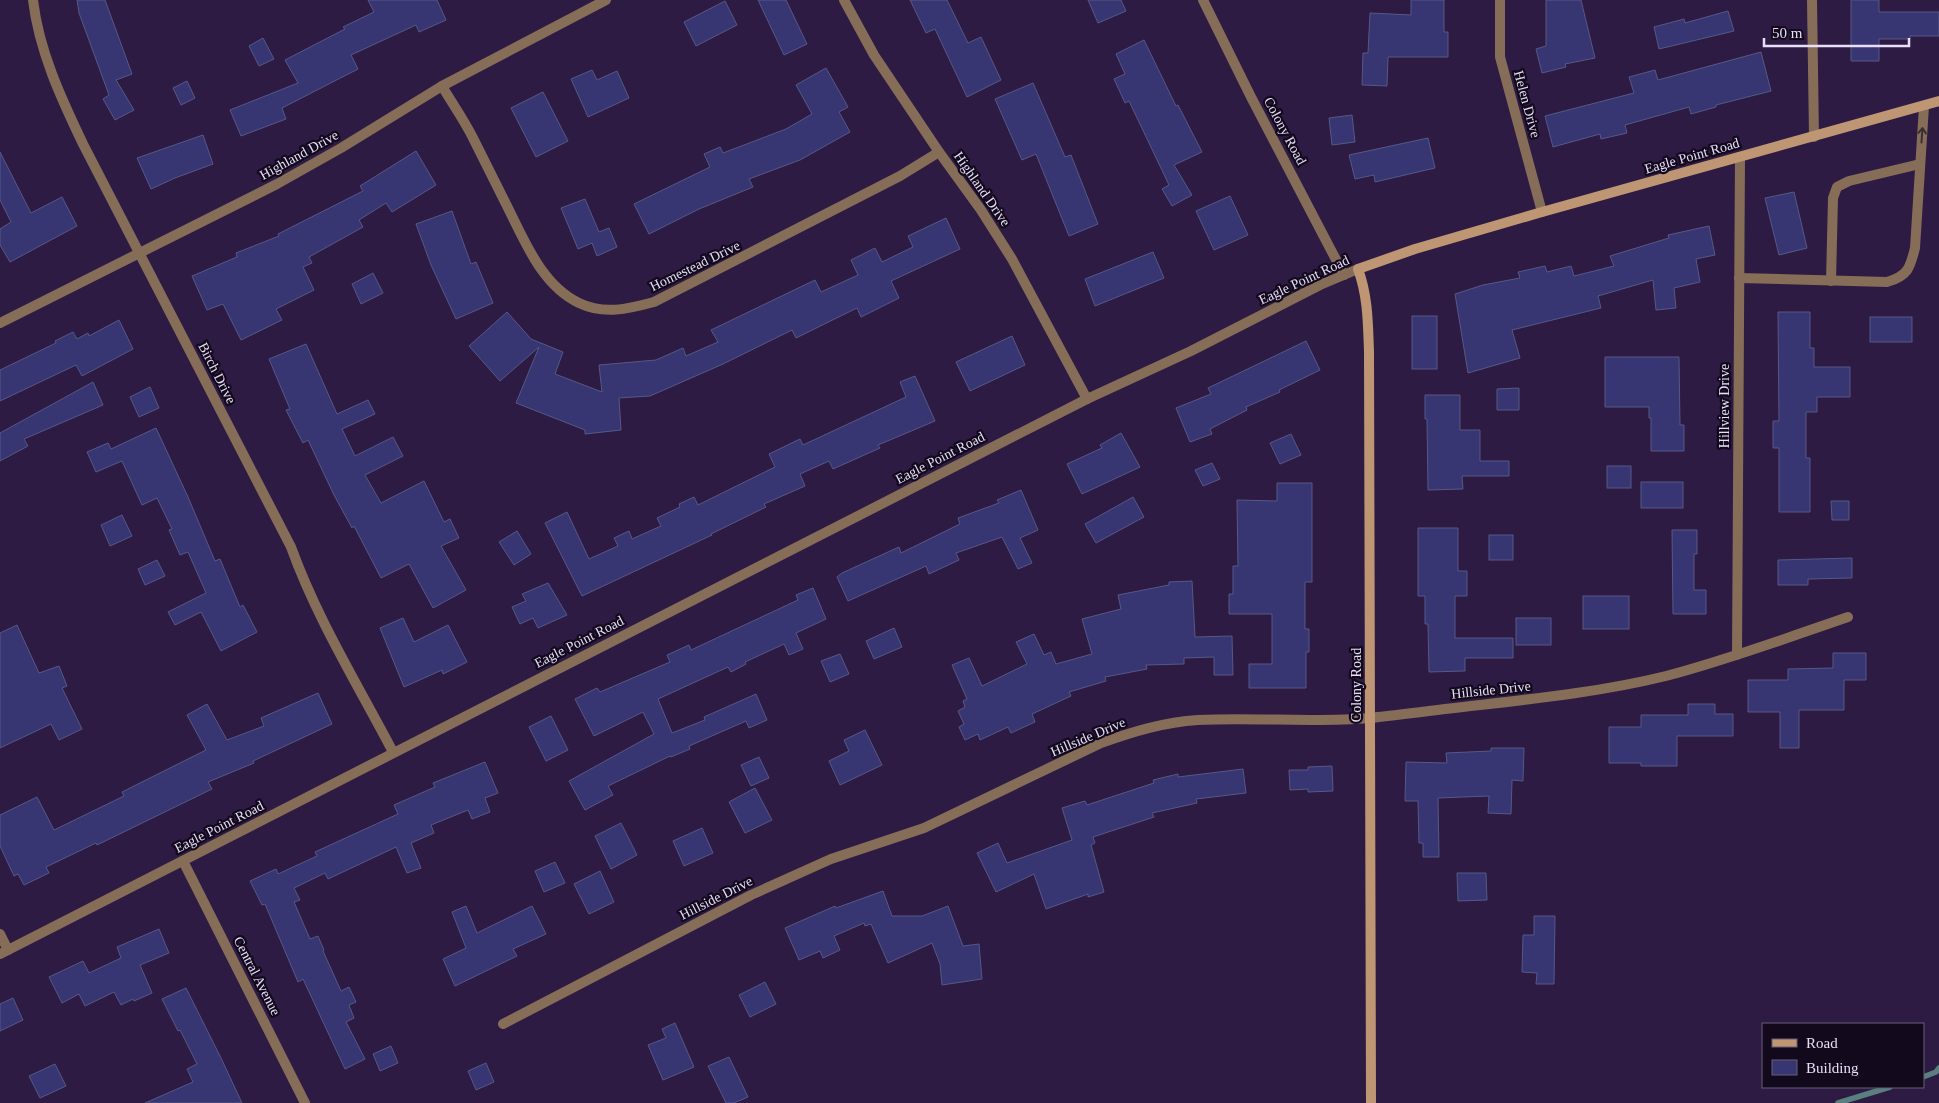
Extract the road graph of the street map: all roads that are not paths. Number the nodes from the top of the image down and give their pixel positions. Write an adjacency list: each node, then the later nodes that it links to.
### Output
1 (32, 0): 15 (street, Birch Drive)
2 (606, 0): 7 (street, Highland Drive)
3 (844, 0): 11 (street, Highland Drive)
4 (1203, 0): 17 (street, Colony Road)
5 (1500, 0): 14 (street, Helen Drive)
6 (1812, 0): 10 (street)
7 (442, 86): 11 (street, Homestead Drive); 15 (street, Highland Drive)
8 (1939, 101): 9 (street, Eagle Point Road)
9 (1924, 106): 10 (street, Eagle Point Road); 13 (street, one-way to 9)
10 (1814, 137): 12 (street, Eagle Point Road)
11 (939, 152): 21 (street, Highland Drive)
12 (1740, 157): 14 (street, Eagle Point Road); 18 (street, Hillview Drive)
13 (1920, 164): 19 (street); 19 (street)
14 (1542, 212): 16 (street, Eagle Point Road)
15 (140, 253): 20 (street, Highland Drive); 25 (street, Birch Drive)
16 (1358, 269): 17 (street, Eagle Point Road); 24 (street, Colony Road)
17 (1344, 274): 21 (street, Eagle Point Road)
18 (1739, 278): 19 (street); 23 (street, Hillview Drive)
19 (1831, 281)
20 (0, 323)
21 (1087, 399): 25 (street, Eagle Point Road)
22 (1848, 617): 23 (street, Hillside Drive)
23 (1737, 656): 24 (street, Hillside Drive)
24 (1370, 718): 29 (street, Hillside Drive); 31 (street, Colony Road)
25 (393, 752): 26 (street, Eagle Point Road)
26 (183, 861): 28 (street, Eagle Point Road); 30 (street, Central Avenue)
27 (0, 934): 28 (street)
28 (4, 952)
29 (503, 1024)
30 (305, 1103)
31 (1371, 1103)

